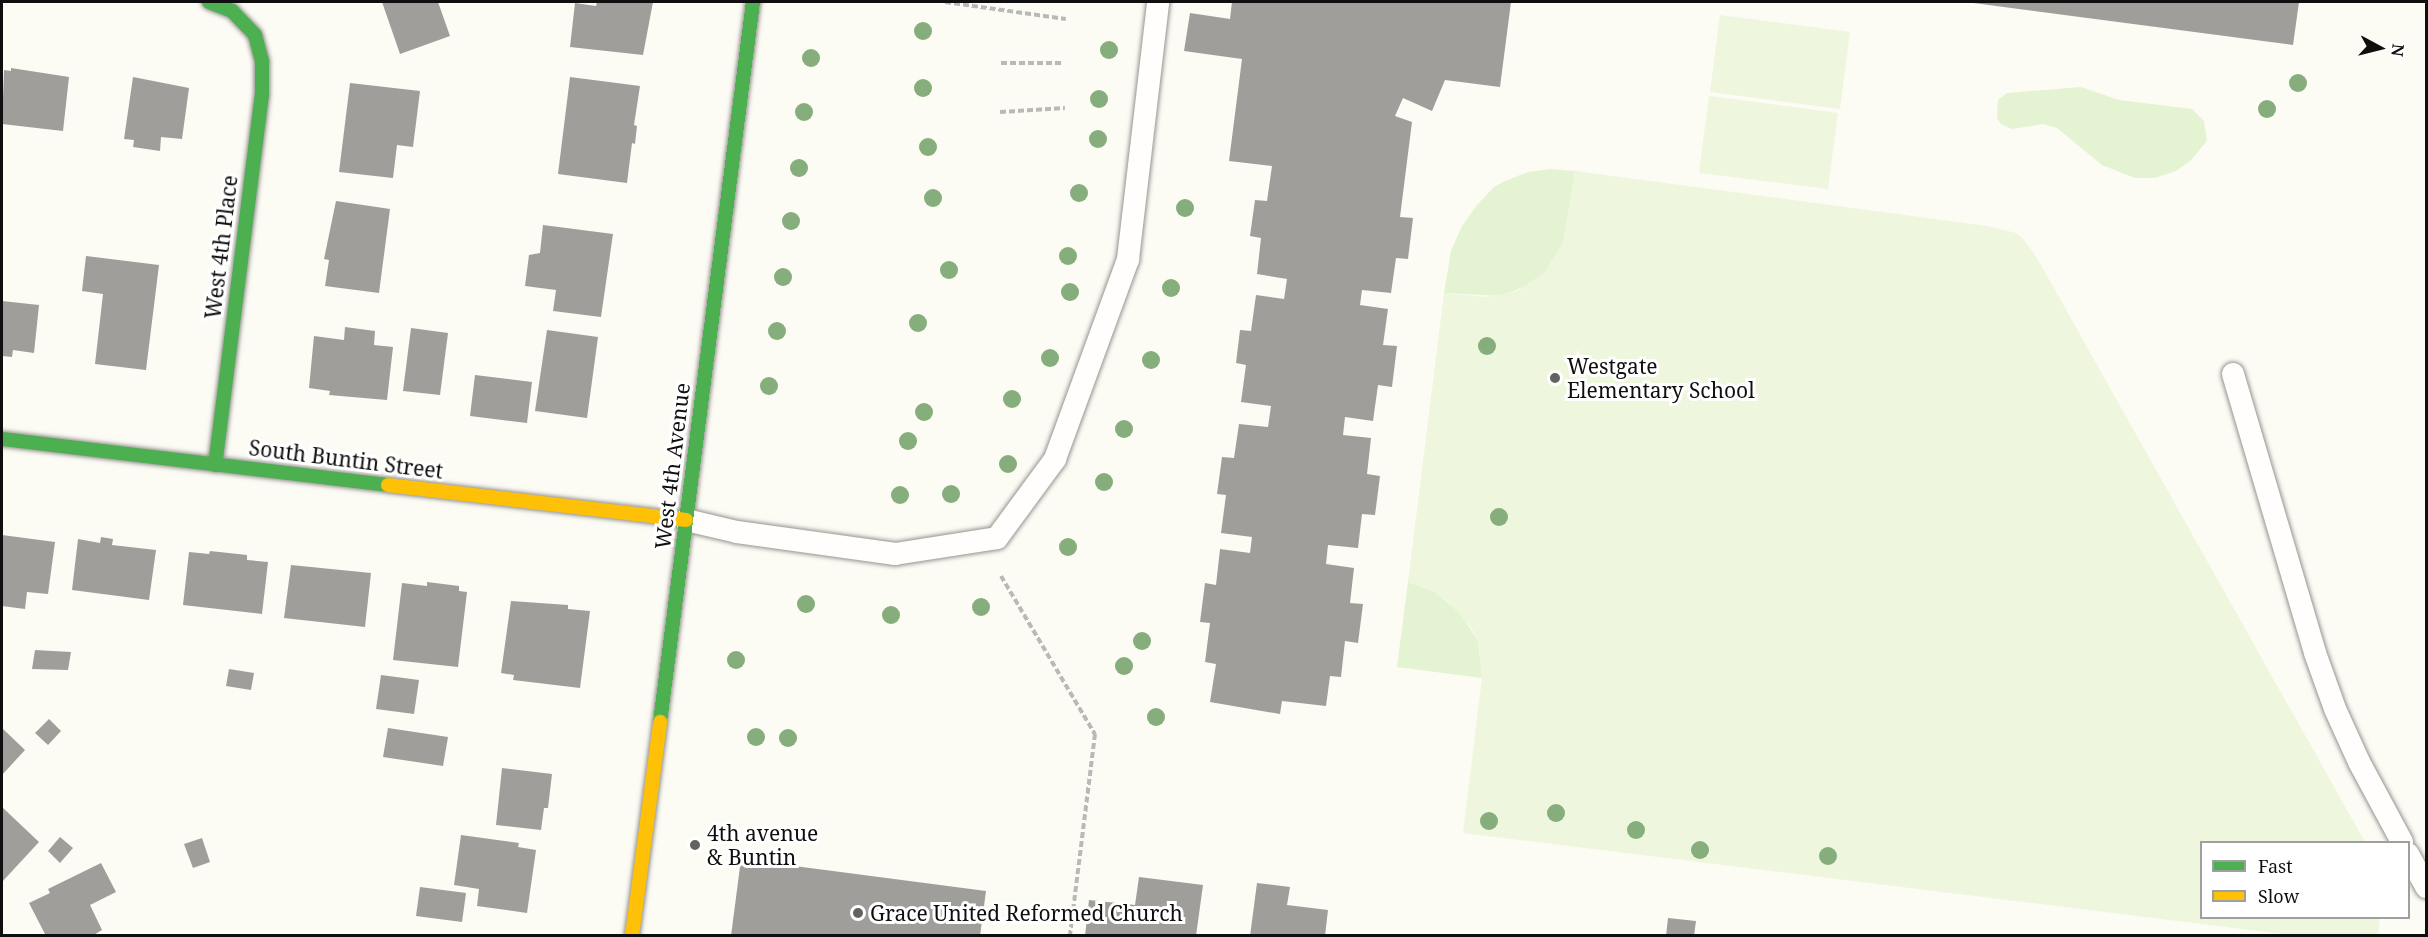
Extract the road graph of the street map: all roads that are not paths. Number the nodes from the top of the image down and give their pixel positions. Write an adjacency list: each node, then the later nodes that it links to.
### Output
1 (209, 2): 6 (street, West 4th Place)
2 (753, 2): 7 (street, West 4th Avenue)
3 (1158, 2): 7 (lane)
4 (2234, 374): 8 (lane)
5 (2, 439): 6 (street, South Buntin Street)
6 (215, 465): 7 (street, South Buntin Street)
7 (686, 520): 11 (street, West 4th Avenue)
8 (2401, 841)
9 (2410, 857): 10 (lane)
10 (2427, 887)
11 (632, 936)

